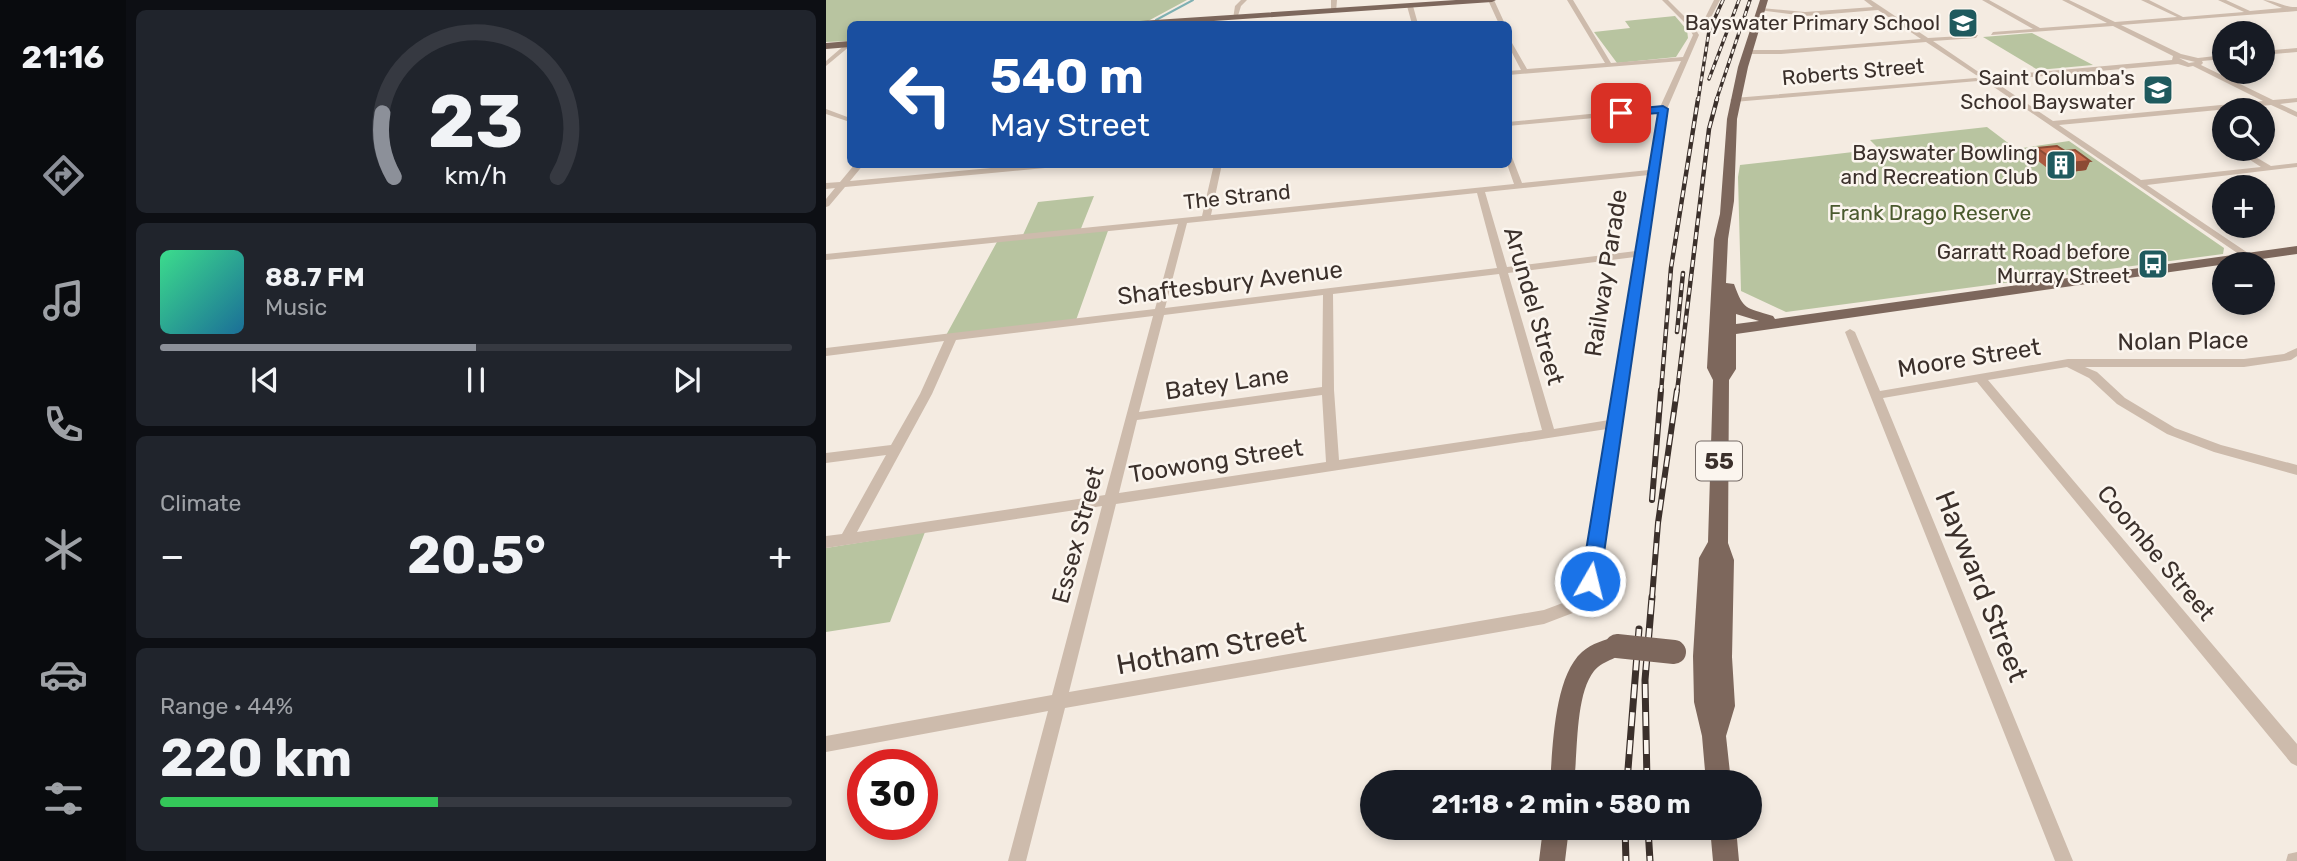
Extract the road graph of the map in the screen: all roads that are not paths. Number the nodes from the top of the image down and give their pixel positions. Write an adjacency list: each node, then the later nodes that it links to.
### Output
1 (1244, 0): 20 (street)
2 (1334, 0): 18 (street)
3 (1492, 0): 14 (main road); 23 (street)
4 (1570, 0): 42 (street)
5 (1665, 0): 24 (street)
6 (1717, 0): 24 (street)
7 (1764, 0): 17 (main road)
8 (1867, 0): 15 (street)
9 (1984, 0): 26 (street)
10 (2065, 0): 25 (street)
11 (2144, 0): 21 (street)
12 (2221, 0): 19 (street)
13 (2266, 0): 16 (street)
14 (1412, 4): 18 (main road)
15 (1880, 8): 17 (street); 29 (street)
16 (2293, 9): 19 (street)
17 (1761, 10): 35 (main road)
18 (1334, 11): 20 (main road)
19 (2250, 12): 21 (street)
20 (1235, 18): 22 (main road)
21 (2184, 18): 25 (street)
22 (1188, 21)
23 (1501, 21)
24 (1689, 24): 37 (street, Railway Parade)
25 (2113, 24): 26 (street); 38 (street)
26 (2039, 30): 27 (street)
27 (1993, 34)
28 (1976, 36): 29 (street)
29 (1925, 39): 35 (street); 45 (street)
30 (847, 44): 31 (main road)
31 (826, 46)
32 (847, 46): 41 (street)
33 (1512, 46): 43 (street)
34 (2297, 50): 36 (street)
35 (1748, 52): 48 (main road)
36 (2275, 52)
37 (1684, 59): 42 (street); 52 (street, Railway Parade)
38 (2178, 59): 40 (street); 46 (street, Roberts Street)
39 (2212, 59): 40 (street)
40 (2196, 62): 47 (street)
41 (826, 64)
42 (1609, 65): 43 (street)
43 (1525, 72): 44 (street)
44 (1512, 73)
45 (1977, 77): 46 (street, Roberts Street); 48 (street, Roberts Street)
46 (1991, 80): 58 (street)
47 (2264, 98)
48 (1734, 100): 75 (main road)
49 (2297, 100): 50 (street)
50 (2275, 103)
51 (2275, 104): 55 (street)
52 (1663, 109): 57 (street); 66 (street, Railway Parade)
53 (2212, 109): 58 (street)
54 (826, 111): 56 (street)
55 (2297, 115)
56 (847, 119)
57 (1512, 124)
58 (2051, 124): 67 (street)
59 (2257, 161): 65 (street)
60 (2297, 165): 65 (street)
61 (1512, 167): 69 (street)
62 (857, 168): 68 (street)
63 (1022, 168): 68 (street)
64 (1217, 168): 73 (street)
65 (2269, 168): 67 (street)
66 (1652, 173): 69 (street, The Strand); 79 (street, Railway Parade)
67 (2139, 183): 77 (street)
68 (844, 184): 70 (street); 72 (street)
69 (1519, 185): 71 (street, The Strand)
70 (826, 186)
71 (1480, 189): 73 (street, The Strand); 82 (street, Arundel Street)
72 (826, 204)
73 (1206, 217): 74 (street, The Strand)
74 (1183, 220): 80 (street, The Strand); 85 (street, Essex Street)
75 (1726, 224): 84 (main road); 87 (main road)
76 (2297, 250): 78 (main road)
77 (2242, 252)
78 (2275, 253)
79 (1639, 254): 82 (street, Shaftesbury Avenue); 97 (street, Railway Parade)
80 (826, 257)
81 (2212, 262): 86 (main road)
82 (1503, 271): 83 (street, Shaftesbury Avenue); 98 (street, Arundel Street)
83 (1328, 292): 85 (street, Shaftesbury Avenue); 94 (street)
84 (1729, 295): 86 (main road); 87 (main road)
85 (1160, 312): 89 (street, Shaftesbury Avenue); 96 (street, Essex Street)
86 (1774, 321): 87 (main road)
87 (1723, 328): 107 (main road, 55)
88 (1850, 332): 95 (street, Hayward Street)
89 (951, 338): 90 (street, Shaftesbury Avenue); 99 (street)
90 (826, 352)
91 (2297, 352): 92 (street, Nolan Place)
92 (2068, 363): 93 (street, Moore Street); 102 (street)
93 (1981, 379): 95 (street, Moore Street); 110 (street, Coombe Street)
94 (1328, 390): 96 (street, Batey Lane); 101 (street)
95 (1877, 395): 118 (street, Hayward Street)
96 (1132, 417): 103 (street, Essex Street)
97 (1613, 424): 98 (street, Toowong Street); 106 (street, Railway Parade)
98 (1549, 434): 101 (street, Toowong Street)
99 (897, 449): 100 (street); 104 (street)
100 (826, 458)
101 (1333, 466): 103 (street, Toowong Street)
102 (2297, 470)
103 (1111, 499): 104 (street, Toowong Street); 108 (street, Essex Street)
104 (846, 539): 105 (street, Toowong Street)
105 (826, 542)
106 (1590, 581): 108 (street, Hotham Street)
107 (1712, 657): 111 (main road, bridge); 112 (main road)
108 (1059, 701): 109 (street, Hotham Street); 115 (street, Essex Street)
109 (826, 744)
110 (2297, 758)
111 (1564, 770)
112 (1717, 770)
113 (1555, 840): 116 (main road)
114 (1724, 840): 117 (main road)
115 (1017, 861)
116 (1552, 861)
117 (1726, 861)
118 (2064, 861)

